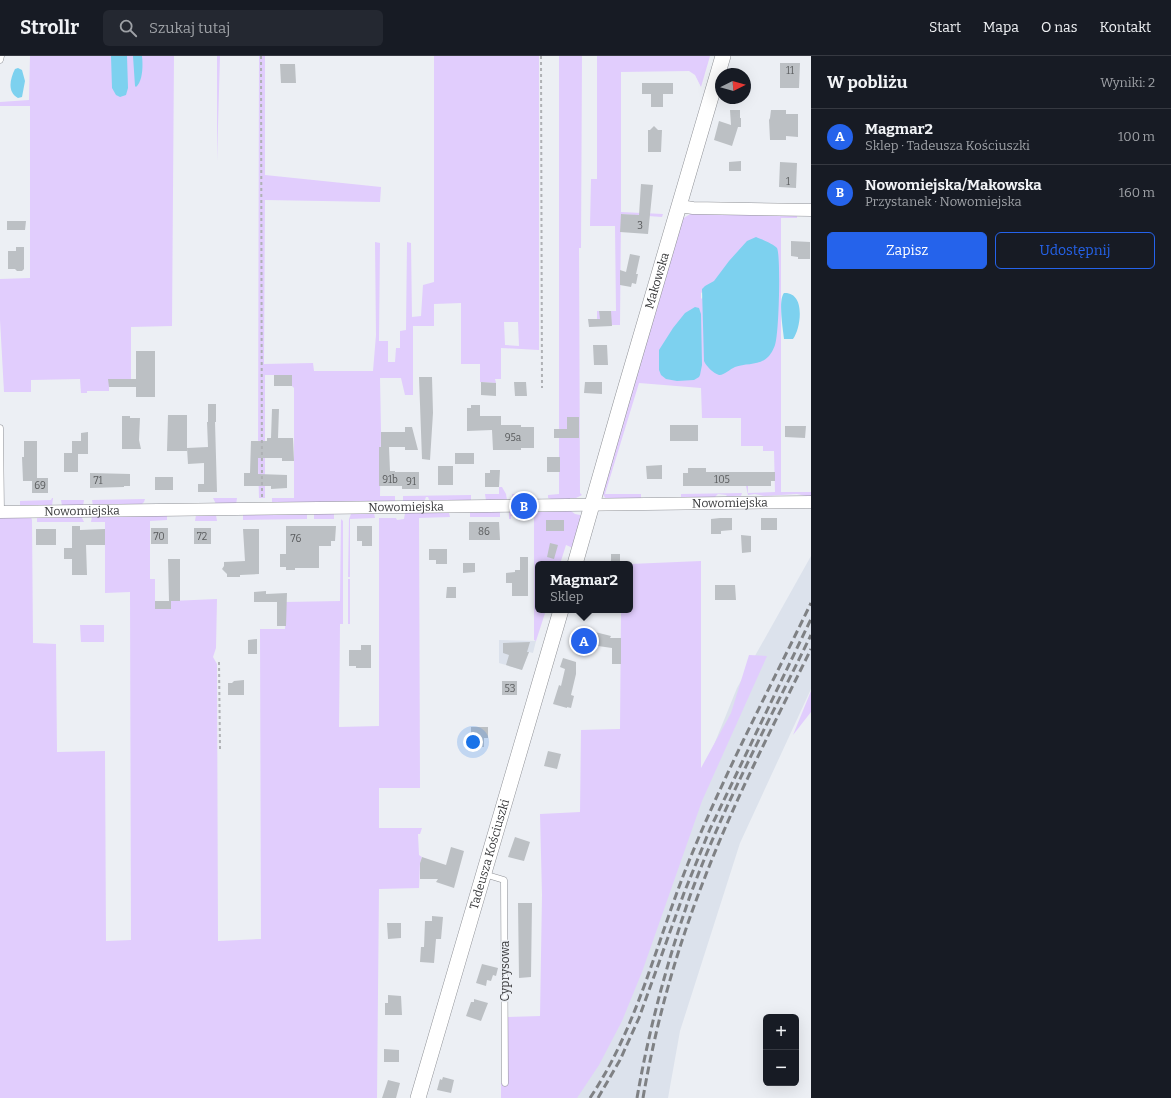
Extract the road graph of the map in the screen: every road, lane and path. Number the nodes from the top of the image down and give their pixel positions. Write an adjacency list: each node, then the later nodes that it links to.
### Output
1 (1, 56): 5 (lane)
2 (261, 56): 12 (path)
3 (541, 56): 8 (path)
4 (723, 56): 6 (street, Makowska)
5 (0, 60)
6 (679, 206): 7 (street); 11 (street, Makowska)
7 (811, 210)
8 (542, 388)
9 (0, 428): 13 (lane)
10 (811, 502): 11 (street, Nowomiejska)
11 (591, 505): 12 (street, Nowomiejska); 14 (street)
12 (262, 509): 13 (street, Nowomiejska)
13 (0, 512)
14 (576, 561)
15 (560, 613): 18 (street, Tadeusza Kościuszki)
16 (219, 662): 17 (path)
17 (220, 749)
18 (484, 874): 19 (lane, Cyprysowa); 20 (street, Tadeusza Kościuszki)
19 (505, 1083)
20 (418, 1098)

